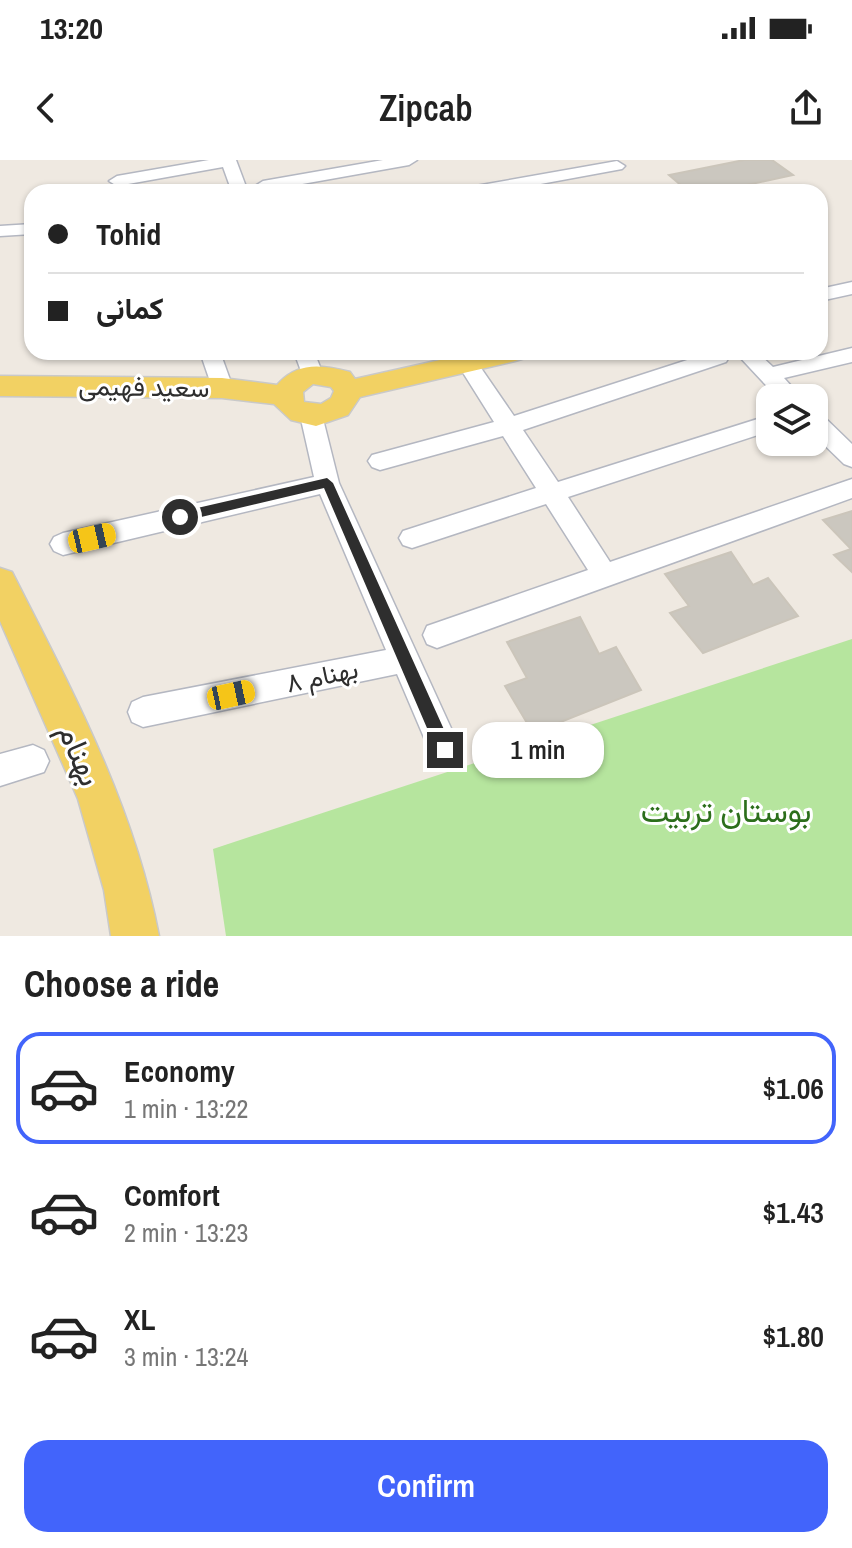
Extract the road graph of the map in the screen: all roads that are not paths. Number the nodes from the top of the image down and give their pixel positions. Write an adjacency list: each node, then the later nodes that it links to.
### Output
1 (409, 160): 9 (street)
2 (541, 160): 6 (street)
3 (228, 161): 5 (street); 8 (street)
4 (617, 166): 6 (street)
5 (152, 167): 7 (street)
6 (557, 176): 10 (street); 11 (street)
7 (117, 181)
8 (237, 184)
9 (280, 184)
10 (514, 184)
11 (564, 184)
12 (24, 230): 13 (street)
13 (0, 231)
14 (852, 288): 15 (street)
15 (828, 293)
16 (852, 355): 23 (street)
17 (213, 360): 26 (street)
18 (425, 360): 22 (main road)
19 (459, 360): 29 (street)
20 (710, 360): 29 (street)
21 (753, 360): 23 (street)
22 (324, 373): 27 (main road); 28 (main road)
23 (769, 375): 24 (street)
24 (778, 384)
25 (0, 386): 26 (main road, سعید فهیمی)
26 (222, 388): 27 (main road, سعید فهیمی)
27 (287, 396): 28 (main road)
28 (311, 415): 34 (street)
29 (507, 427): 33 (street); 36 (street)
30 (756, 427): 36 (street)
31 (828, 434): 32 (street)
32 (849, 453)
33 (380, 461)
34 (327, 483): 38 (street); 42 (street)
35 (852, 488): 41 (street)
36 (550, 492): 37 (street); 39 (street)
37 (412, 538)
38 (63, 544)
39 (597, 562)
40 (0, 583): 47 (main road, بهنام)
41 (437, 635)
42 (406, 659): 43 (street, بهنام ۸); 44 (street)
43 (143, 712)
44 (445, 750)
45 (33, 761): 46 (street)
46 (0, 770)
47 (135, 936)

